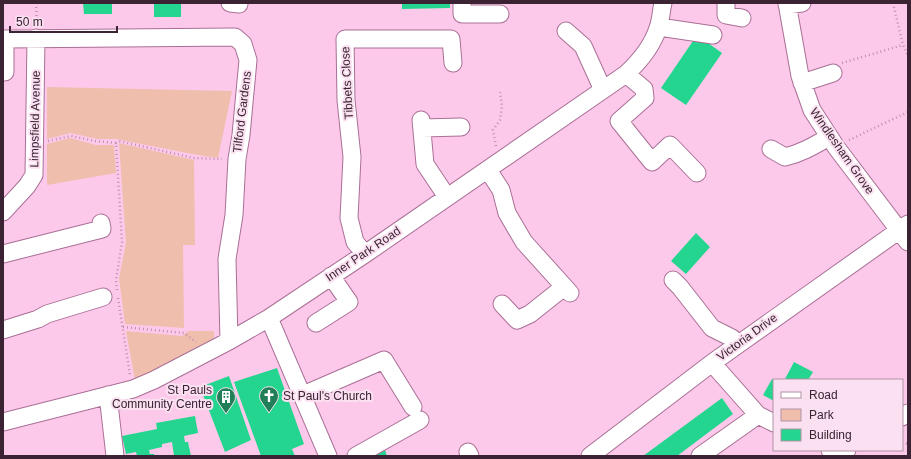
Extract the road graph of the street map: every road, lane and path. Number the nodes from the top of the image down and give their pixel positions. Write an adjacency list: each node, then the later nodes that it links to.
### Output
1 (36, 3): 12 (path)
2 (462, 3): 7 (street)
3 (663, 3): 9 (street, Inner Park Road)
4 (726, 3): 8 (street)
5 (893, 3): 13 (path)
6 (792, 4): 19 (street, Windlesham Grove)
7 (500, 14)
8 (742, 18)
9 (659, 27): 11 (street); 18 (street, Inner Park Road)
10 (566, 31): 20 (street)
11 (713, 35)
12 (38, 38): 17 (street, Tilford Gardens); 28 (street, Tilford Gardens); 32 (street, Limpsfield Avenue)
13 (902, 45): 14 (path); 16 (path)
14 (908, 56)
15 (453, 64): 36 (street, Tibbets Close)
16 (835, 69): 19 (street)
17 (5, 72)
18 (626, 74): 20 (street, Inner Park Road); 30 (street)
19 (802, 83): 24 (street, Windlesham Grove)
20 (604, 90): 27 (street, Inner Park Road)
21 (500, 92): 27 (path)
22 (908, 112): 24 (path)
23 (461, 127): 31 (street)
24 (832, 142): 26 (street); 34 (street, Windlesham Grove)
25 (116, 143): 28 (path)
26 (771, 149)
27 (504, 158): 29 (street, Inner Park Road)
28 (237, 159): 45 (street, Tilford Gardens)
29 (488, 170): 31 (street, Inner Park Road); 40 (street)
30 (697, 173)
31 (447, 197): 36 (street, Inner Park Road)
32 (3, 212)
33 (101, 223): 35 (street)
34 (905, 232): 46 (street, Victoria Drive)
35 (3, 254)
36 (365, 254): 37 (street, Inner Park Road)
37 (331, 276): 41 (street, Inner Park Road); 42 (street)
38 (673, 280): 46 (street)
39 (103, 297): 44 (street)
40 (502, 304)
41 (269, 318): 45 (street, Inner Park Road); 50 (street)
42 (316, 323)
43 (123, 327): 47 (path)
44 (3, 330)
45 (229, 341): 47 (street, Inner Park Road)
46 (737, 345): 48 (street, Victoria Drive)
47 (209, 352): 49 (street, Inner Park Road)
48 (712, 363): 51 (street); 57 (street, Victoria Drive)
49 (108, 396): 52 (street, Inner Park Road); 54 (street)
50 (303, 396): 55 (street); 56 (street)
51 (758, 415): 53 (street); 58 (street)
52 (3, 422)
53 (773, 422)
54 (115, 456)
55 (328, 456)
56 (356, 456)
57 (590, 456)
58 (700, 456)

